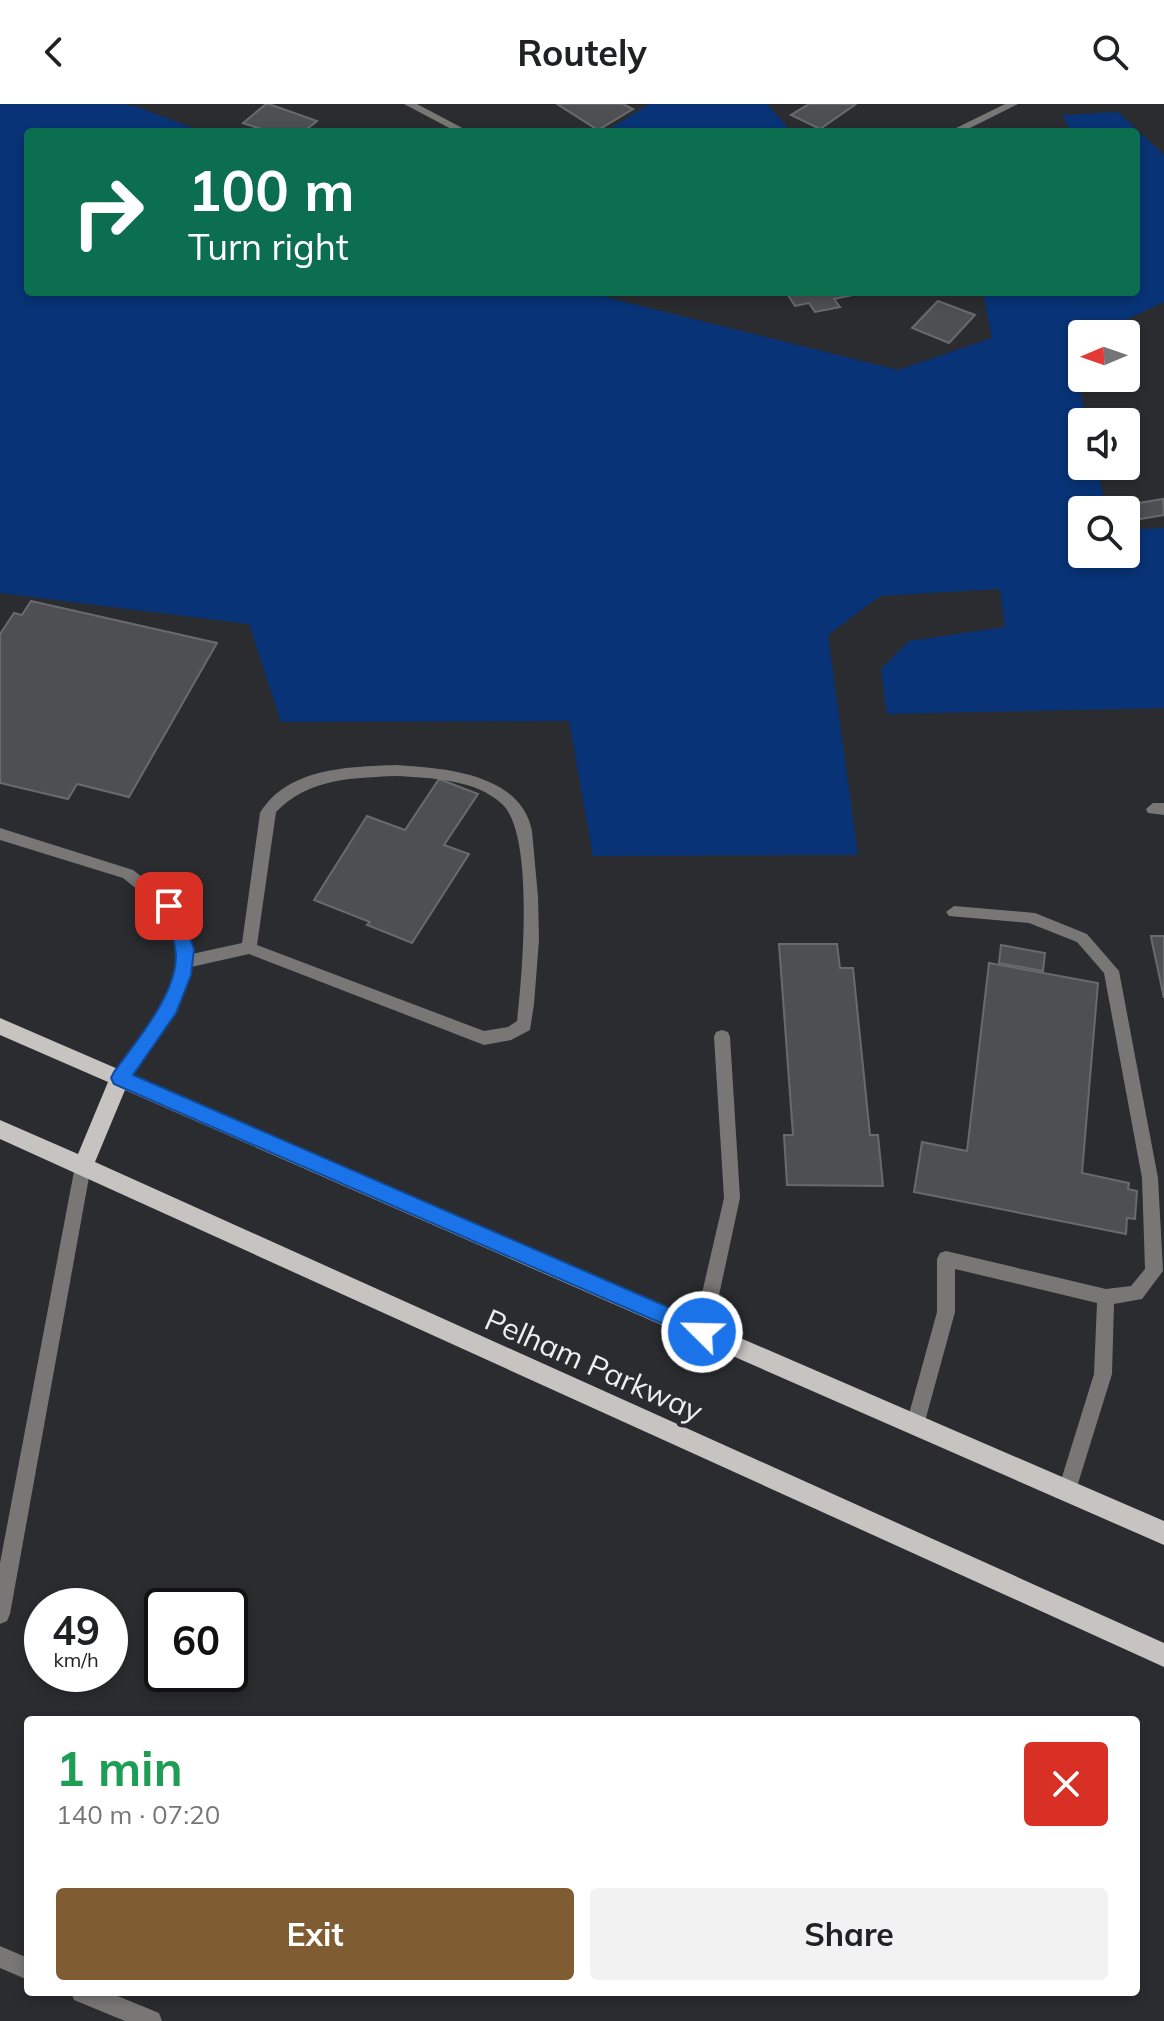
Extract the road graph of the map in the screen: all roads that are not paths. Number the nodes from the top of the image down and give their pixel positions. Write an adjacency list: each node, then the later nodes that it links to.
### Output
1 (409, 104): 3 (street)
2 (1013, 104): 4 (street)
3 (457, 128)
4 (962, 128)
5 (0, 834): 8 (street)
6 (954, 912): 14 (street)
7 (249, 948): 7 (street); 8 (street)
8 (183, 962): 11 (street)
9 (0, 1026): 11 (main road)
10 (722, 1037): 15 (street)
11 (120, 1078): 13 (main road); 15 (main road)
12 (0, 1129): 13 (main road, Pelham Parkway)
13 (83, 1166): 19 (street); 20 (main road, Pelham Parkway)
14 (1106, 1297): 16 (street); 17 (street)
15 (702, 1332): 16 (main road)
16 (915, 1425): 17 (main road)
17 (1067, 1490): 18 (main road)
18 (1164, 1533)
19 (0, 1614)
20 (1164, 1655)
21 (0, 1957): 22 (street)
22 (24, 1967)
23 (92, 1996): 24 (street)
24 (151, 2021)

